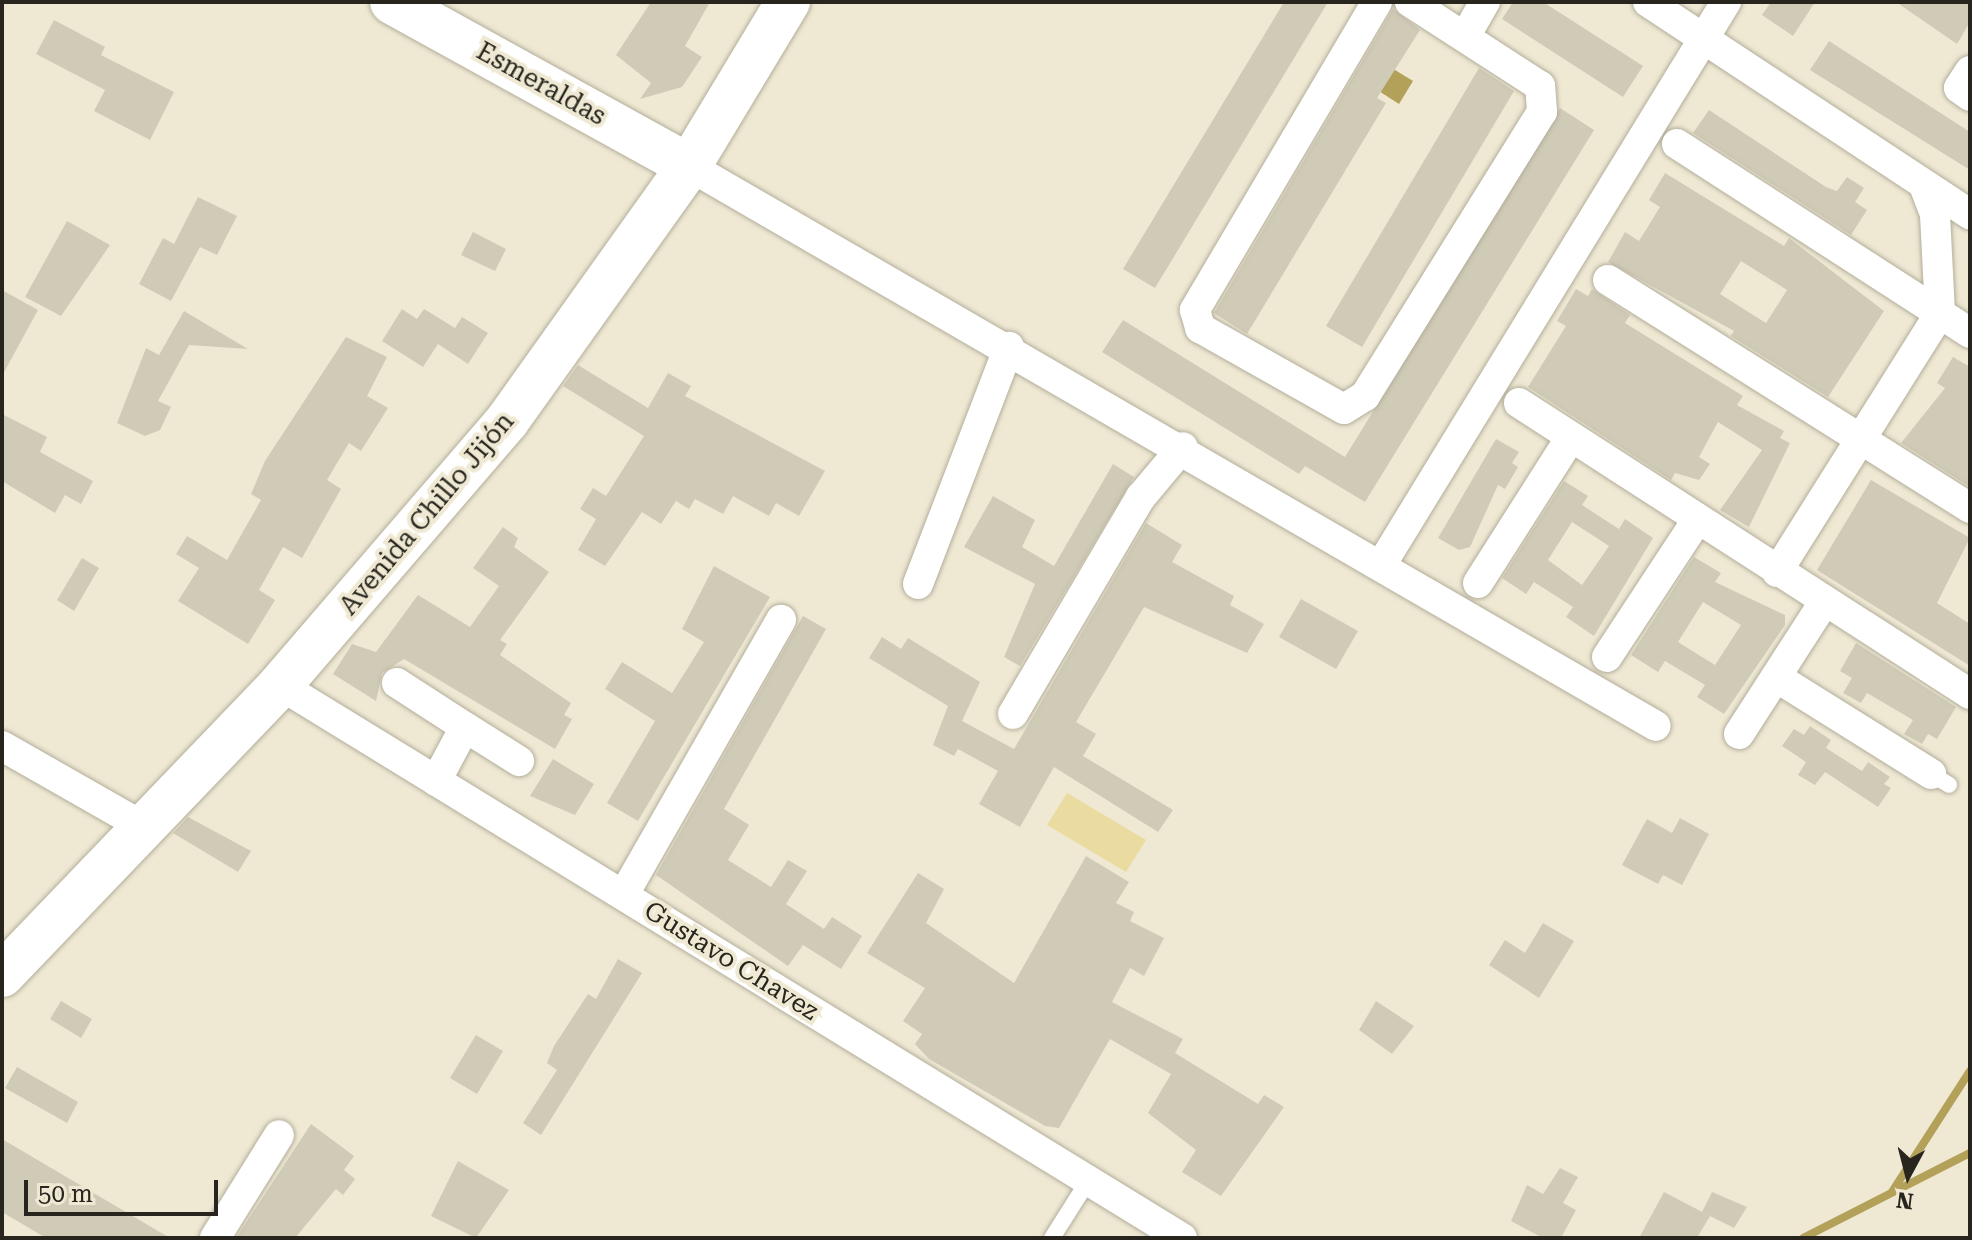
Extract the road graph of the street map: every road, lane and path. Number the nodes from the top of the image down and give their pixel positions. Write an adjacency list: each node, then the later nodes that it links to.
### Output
1 (392, 2): 13 (street, Esmeraldas)
2 (788, 2): 13 (street, Avenida Chillo Jijón)
3 (1377, 2): 8 (street)
4 (1410, 2): 8 (street)
5 (1485, 2): 8 (street)
6 (1648, 2): 9 (street)
7 (1726, 2): 9 (street)
8 (1467, 33)
9 (1703, 38): 14 (street); 26 (street)
10 (1970, 71): 11 (street)
11 (1970, 96)
12 (1677, 144): 17 (street)
13 (689, 166): 19 (street); 35 (street, Avenida Chillo Jijón)
14 (1924, 185): 15 (street); 17 (street)
15 (1970, 214)
16 (1608, 280): 21 (street)
17 (1940, 313): 18 (street); 21 (street)
18 (1970, 333)
19 (1009, 347): 23 (street); 29 (street)
20 (1519, 403): 22 (street)
21 (1859, 436): 24 (street); 27 (street)
22 (1571, 437): 25 (street); 28 (street)
23 (1183, 447): 26 (street); 37 (street)
24 (1970, 508)
25 (1697, 520): 27 (street); 32 (street)
26 (1383, 562): 38 (street)
27 (1777, 572): 30 (street)
28 (1478, 583)
29 (918, 584)
30 (1824, 602): 33 (street); 36 (street)
31 (781, 620): 46 (street)
32 (1607, 657)
33 (1776, 677): 40 (street); 43 (street)
34 (397, 683): 39 (street)
35 (280, 685): 44 (street, Gustavo Chavez); 45 (street, Avenida Chillo Jijón)
36 (1970, 694)
37 (1013, 714)
38 (1656, 726)
39 (465, 727): 42 (street); 44 (street)
40 (1739, 734)
41 (2, 746): 45 (street)
42 (519, 761)
43 (1940, 780)
44 (436, 781): 46 (street, Gustavo Chavez)
45 (139, 824): 47 (street, Avenida Chillo Jijón)
46 (624, 894): 49 (street, Gustavo Chavez)
47 (2, 975)
48 (279, 1135): 50 (street)
49 (1088, 1181): 51 (lane); 52 (street, Gustavo Chavez)
50 (215, 1238)
51 (1052, 1238)
52 (1182, 1238)

